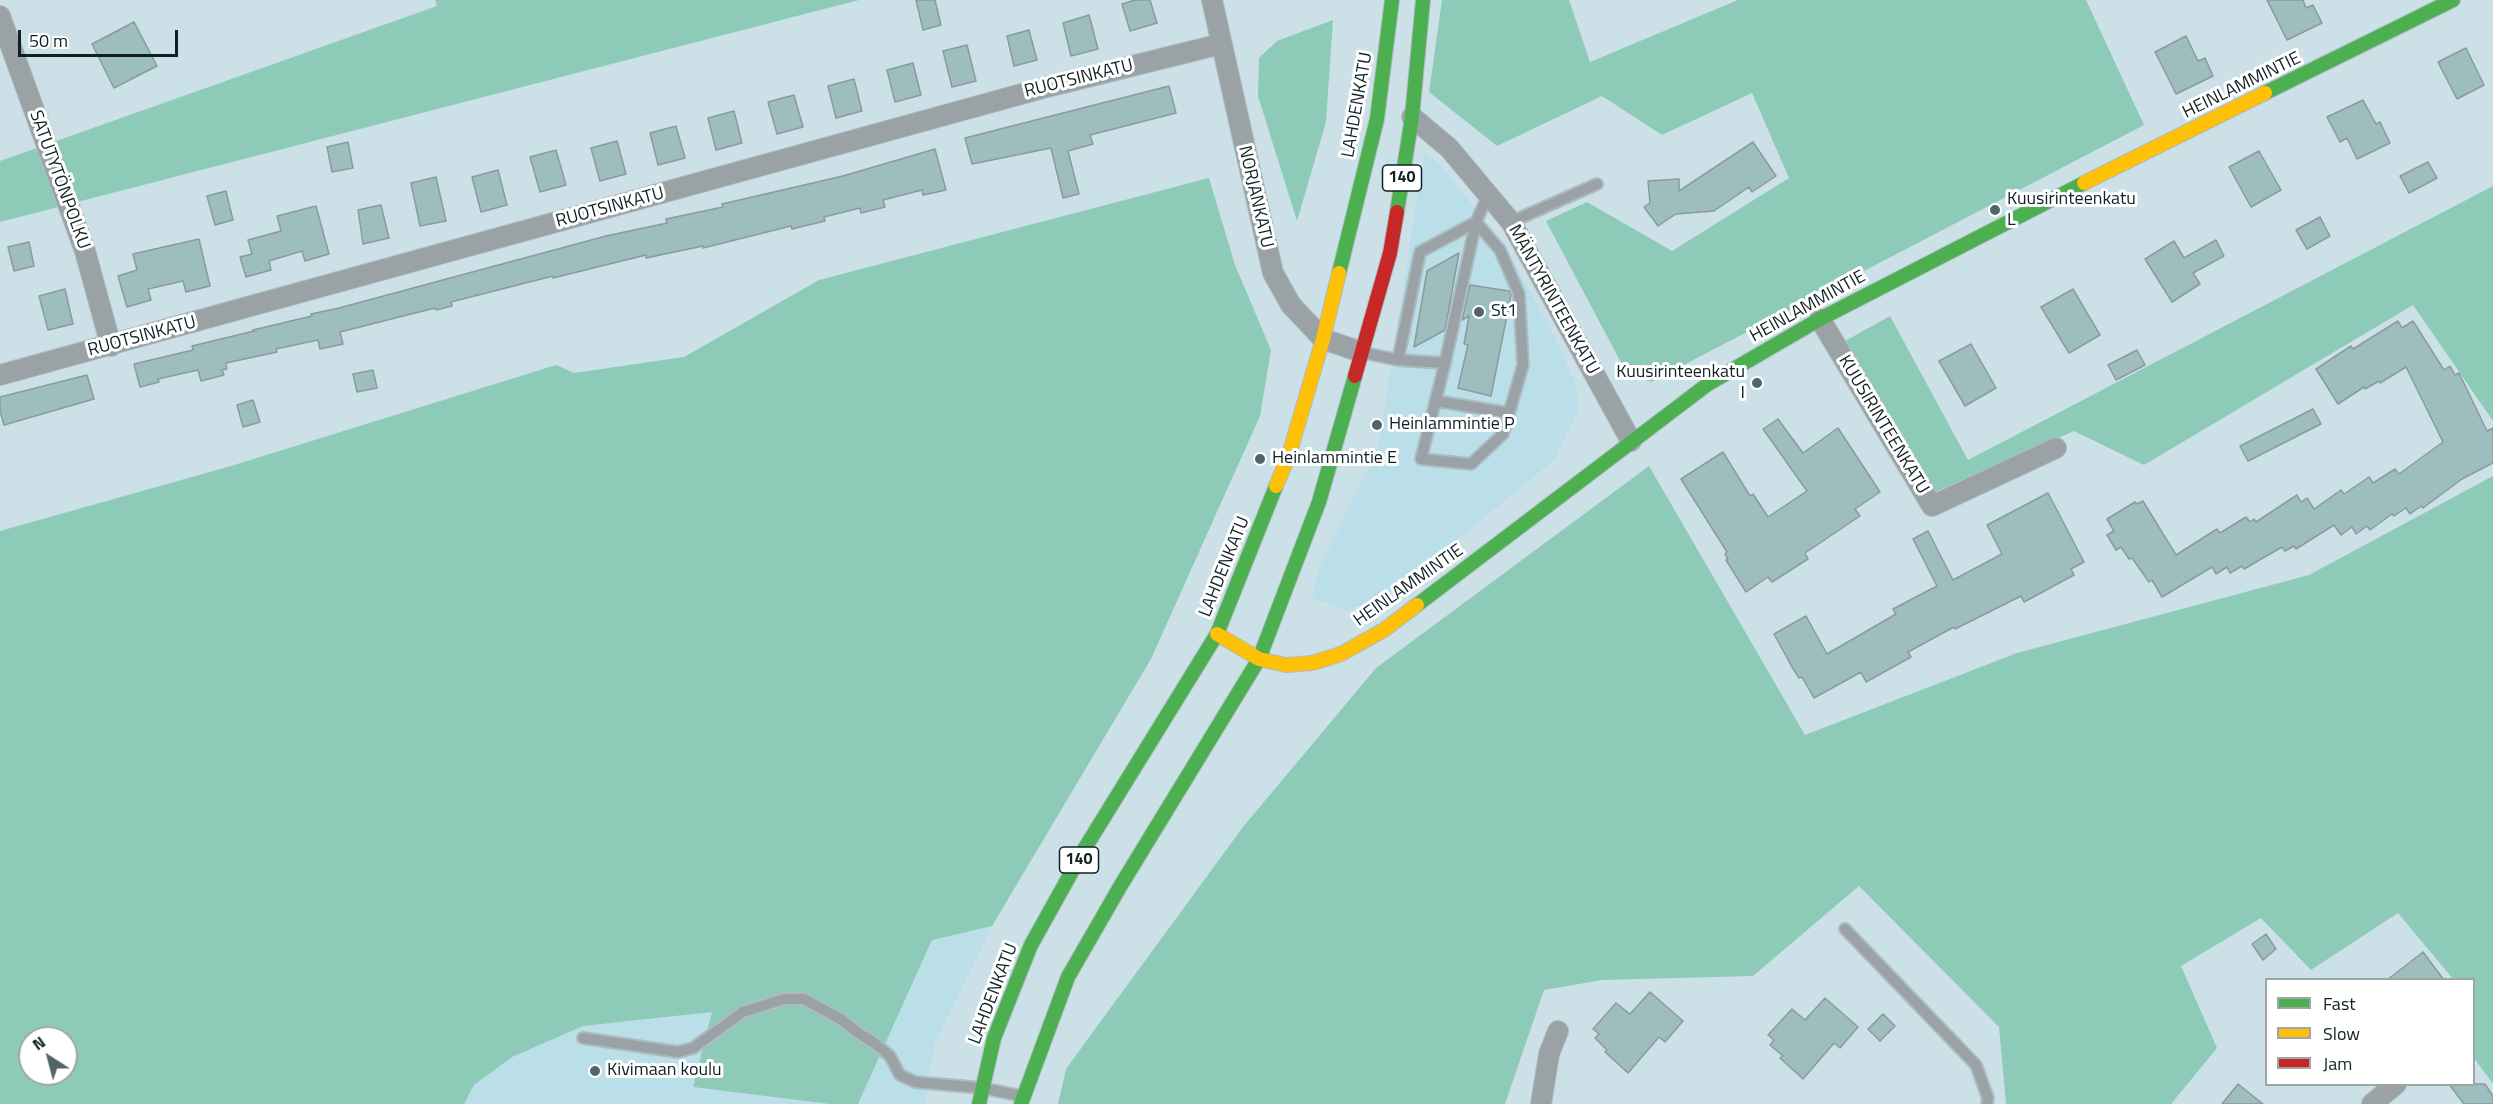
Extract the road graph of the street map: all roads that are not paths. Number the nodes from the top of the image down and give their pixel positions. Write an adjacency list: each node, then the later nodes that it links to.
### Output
1 (1212, 0): 6 (street, NORJANKATU)
2 (1392, 0): 13 (main road, LAHDENKATU / 140)
3 (2453, 0): 12 (main road, HEINLAMMINTIE)
4 (1423, 1): 7 (main road, 140)
5 (0, 16): 14 (street, SATUTYTÖNPOLKU)
6 (1221, 44): 13 (street, NORJANKATU); 14 (street, RUOTSINKATU)
7 (1412, 117): 9 (street, MÄNTYRINTEENKATU); 15 (main road, 140)
8 (1596, 184): 11 (lane)
9 (1488, 195): 10 (lane); 11 (street, MÄNTYRINTEENKATU)
10 (1476, 222): 16 (lane); 17 (lane); 20 (lane)
11 (1511, 222): 21 (street, MÄNTYRINTEENKATU)
12 (1820, 319): 21 (main road, HEINLAMMINTIE); 22 (street, KUUSIRINTEENKATU)
13 (1323, 339): 15 (street, NORJANKATU); 23 (main road, LAHDENKATU / 140)
14 (111, 346): 18 (street, RUOTSINKATU)
15 (1361, 352): 16 (lane); 24 (main road, 140)
16 (1398, 360): 17 (lane)
17 (1445, 363): 19 (lane)
18 (0, 375)
19 (1436, 401): 20 (lane); 20 (lane)
20 (1509, 413)
21 (1631, 441): 24 (main road, HEINLAMMINTIE)
22 (2056, 448)
23 (1217, 634): 24 (main road, HEINLAMMINTIE); 29 (main road, LAHDENKATU / 140)
24 (1260, 659): 30 (main road, 140)
25 (1845, 929): 33 (lane)
26 (1558, 1031): 32 (street)
27 (583, 1038): 29 (lane)
28 (2394, 1086): 34 (street)
29 (982, 1088): 30 (lane); 31 (main road, LAHDENKATU / 140)
30 (1022, 1100)
31 (979, 1104)
32 (1541, 1104)
33 (1987, 1104)
34 (2372, 1104)

